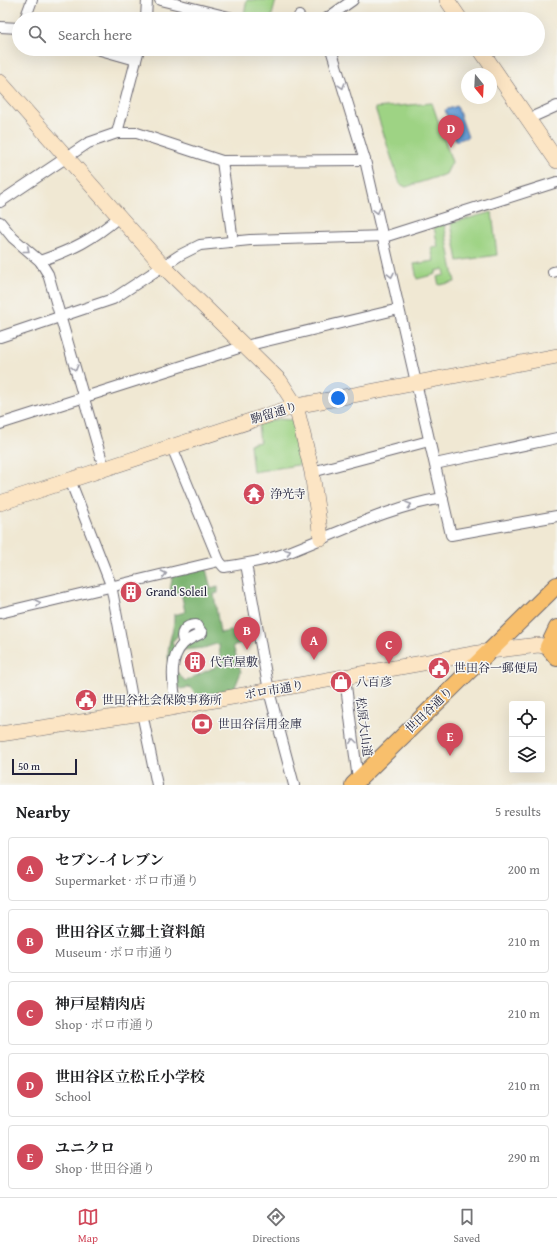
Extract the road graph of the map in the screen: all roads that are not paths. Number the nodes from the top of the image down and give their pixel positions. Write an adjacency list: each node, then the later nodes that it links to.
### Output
1 (32, 0): 6 (street)
2 (147, 0): 7 (street)
3 (160, 0): 8 (street)
4 (353, 0): 9 (street)
5 (447, 0): 10 (street)
6 (28, 12)
7 (146, 12)
8 (209, 12)
9 (336, 12)
10 (455, 12)
11 (0, 26): 12 (street)
12 (12, 27)
13 (122, 56): 17 (street)
14 (137, 56): 17 (street)
15 (333, 56): 23 (street, one-way to 23)
16 (485, 56): 20 (street)
17 (136, 60): 21 (street)
18 (0, 82): 22 (street)
19 (557, 106): 20 (street)
20 (528, 119): 24 (street)
21 (117, 133): 22 (street); 25 (street)
22 (67, 158): 27 (street); 28 (street)
23 (365, 160): 25 (street); 30 (street, one-way to 30)
24 (557, 161)
25 (222, 162): 31 (street)
26 (557, 182): 30 (street)
27 (0, 202)
28 (119, 217): 32 (street); 33 (street)
29 (0, 222): 32 (street, one-way to 32)
30 (383, 237): 31 (street); 34 (street, one-way to 34)
31 (233, 242): 33 (street)
32 (40, 261): 35 (street)
33 (163, 266): 35 (street); 37 (street)
34 (398, 309): 37 (street); 39 (street)
35 (60, 317): 36 (street); 40 (street, one-way to 40)
36 (0, 337)
37 (245, 346): 40 (street); 41 (street)
38 (557, 356): 39 (street, 駒留通り)
39 (415, 383): 41 (street, 駒留通り); 44 (street)
40 (83, 397): 42 (street); 47 (street)
41 (296, 406): 45 (street, 駒留通り); 48 (street)
42 (0, 424)
43 (557, 438): 46 (street)
44 (429, 440): 46 (street); 48 (street)
45 (172, 447): 47 (street, 駒留通り); 54 (street)
46 (435, 464): 50 (street)
47 (104, 468): 49 (street, 駒留通り)
48 (312, 472): 53 (street)
49 (70, 480): 51 (street, 駒留通り); 56 (street)
50 (443, 498): 52 (street); 53 (street, one-way to 50)
51 (0, 503)
52 (557, 516)
53 (321, 538): 55 (street, one-way to 53)
54 (219, 562): 55 (street); 56 (street, one-way to 54)
55 (246, 564): 64 (street)
56 (111, 585): 58 (street, one-way to 56); 66 (street)
57 (557, 585): 61 (main road, 世田谷通り)
58 (0, 613)
59 (557, 628): 62 (main road)
60 (184, 643): 65 (street)
61 (490, 651): 62 (street, ボロ市通り); 63 (street, ボロ市通り); 68 (main road, 世田谷通り)
62 (552, 652)
63 (345, 678): 64 (street, ボロ市通り); 68 (street, 松原大山道, one-way to 63)
64 (269, 691): 65 (street, ボロ市通り); 70 (street)
65 (176, 707): 66 (street, ボロ市通り)
66 (138, 714): 67 (street, ボロ市通り); 69 (street)
67 (0, 734)
68 (356, 783)
69 (157, 785)
70 (294, 785)

